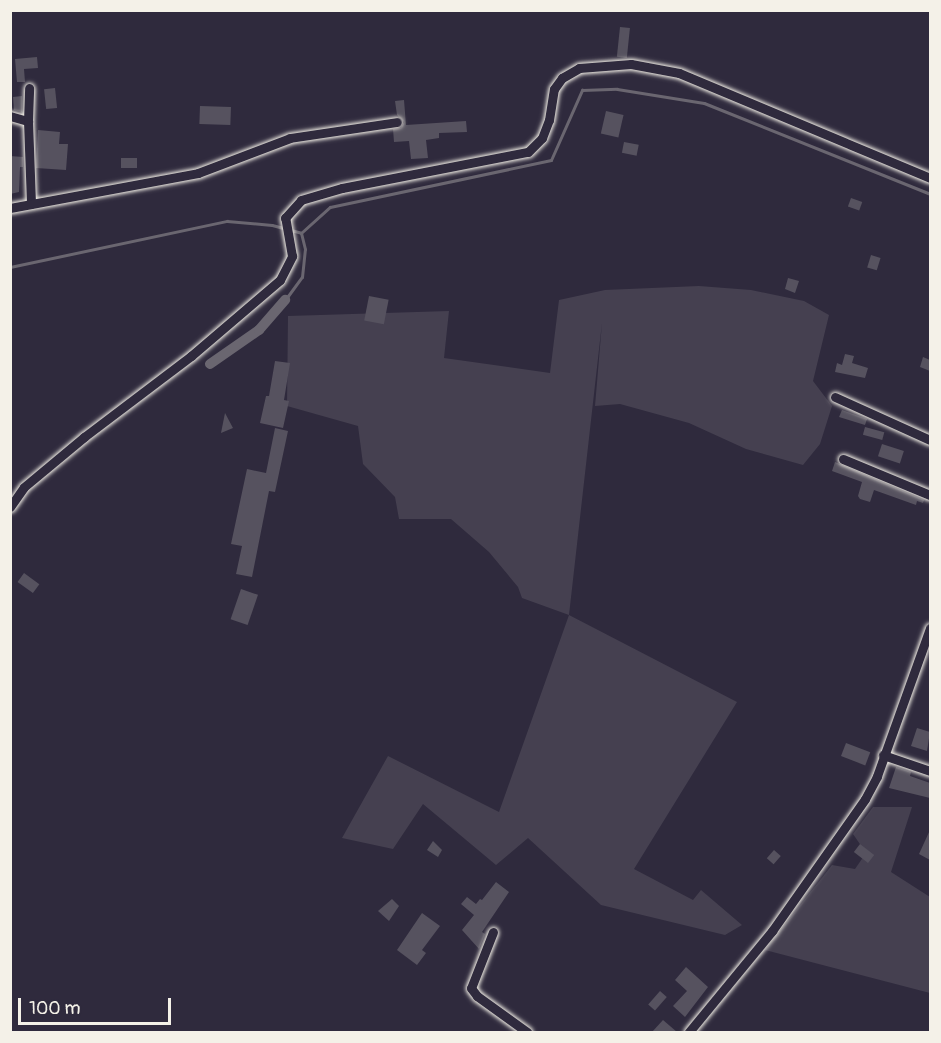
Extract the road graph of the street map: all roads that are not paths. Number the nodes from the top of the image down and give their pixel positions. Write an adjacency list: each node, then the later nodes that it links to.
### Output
1 (29, 88): 3 (street)
2 (10, 116): 3 (street)
3 (28, 121): 6 (street)
4 (397, 122): 6 (street)
5 (930, 178): 12 (street)
6 (31, 204): 7 (street)
7 (10, 208)
8 (836, 397): 9 (street)
9 (930, 440)
10 (843, 459): 11 (street)
11 (930, 495)
12 (10, 507)
13 (930, 628): 14 (street)
14 (883, 755): 15 (street); 18 (street)
15 (930, 771)
16 (493, 932): 17 (street)
17 (527, 1032)
18 (689, 1032)

